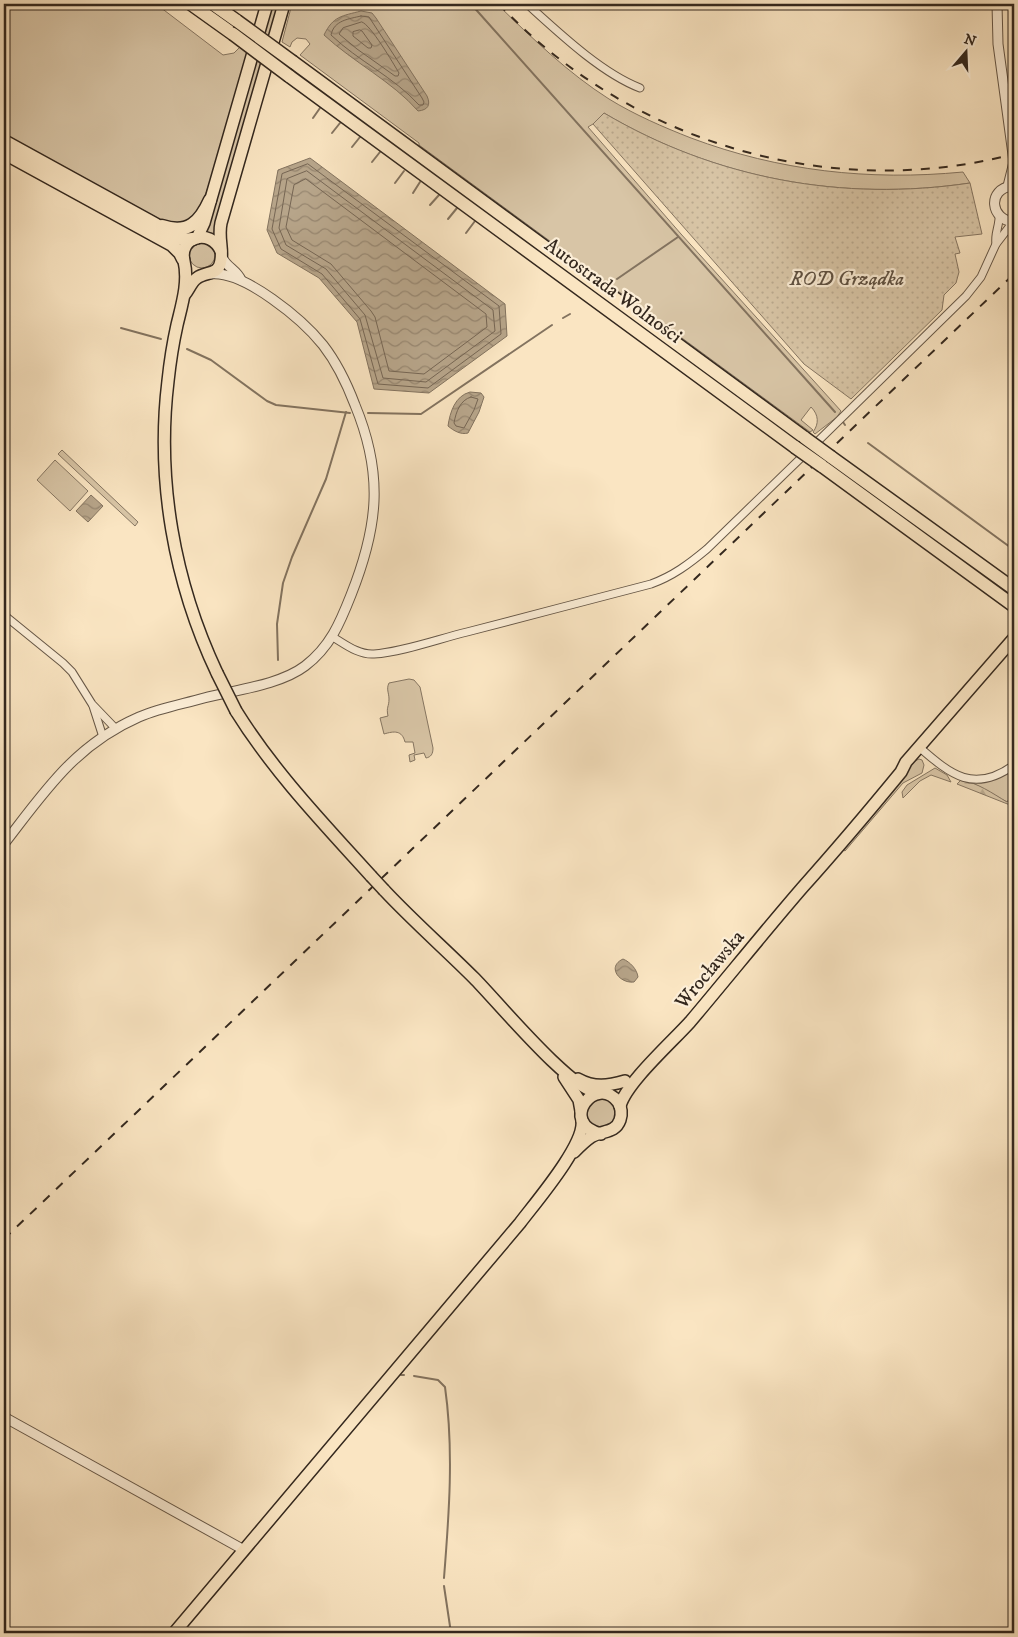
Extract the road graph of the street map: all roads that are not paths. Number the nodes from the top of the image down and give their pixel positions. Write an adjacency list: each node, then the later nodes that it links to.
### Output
1 (191, 4): 23 (highway, Autostrada Wolności, bridge)
2 (213, 4): 23 (highway, Autostrada Wolności, bridge)
3 (267, 4): 12 (main road)
4 (284, 4): 18 (main road)
5 (527, 4): 7 (street)
6 (997, 4): 10 (street)
7 (640, 88)
8 (4, 141): 15 (highway)
9 (4, 153): 19 (highway)
10 (1014, 162): 11 (street)
11 (1011, 186): 13 (street)
12 (210, 200): 15 (highway); 16 (main road)
13 (998, 215): 14 (street); 17 (street)
14 (1014, 222): 17 (street)
15 (155, 224): 16 (highway)
16 (195, 238): 18 (main road); 19 (main road)
17 (996, 244): 27 (street)
18 (222, 254): 20 (main road); 21 (street)
19 (184, 262): 20 (main road); 22 (main road)
20 (206, 274): 21 (street); 22 (main road)
21 (241, 280): 27 (street)
22 (184, 295): 35 (main road, bridge)
23 (800, 443): 24 (highway, Autostrada Wolności, bridge); 25 (highway, Autostrada Wolności, bridge)
24 (1014, 589)
25 (1013, 605)
26 (4, 615): 29 (street)
27 (333, 637): 30 (street)
28 (1014, 638): 32 (main road, Wrocławska)
29 (92, 704): 30 (street); 31 (street)
30 (116, 729): 31 (street)
31 (103, 737): 34 (street)
32 (919, 747): 33 (street); 36 (main road, Wrocławska)
33 (1014, 765)
34 (4, 844)
35 (556, 1065): 37 (main road); 38 (main road); 40 (main road)
36 (642, 1072): 37 (main road, Wrocławska); 39 (main road, Wrocławska)
37 (625, 1081): 38 (main road, Wrocławska)
38 (602, 1094): 39 (main road); 40 (main road)
39 (620, 1106): 41 (main road)
40 (582, 1116): 41 (main road); 42 (main road)
41 (601, 1134): 42 (main road)
42 (570, 1155): 44 (main road)
43 (4, 1417): 44 (street)
44 (244, 1550): 45 (main road)
45 (174, 1633)

